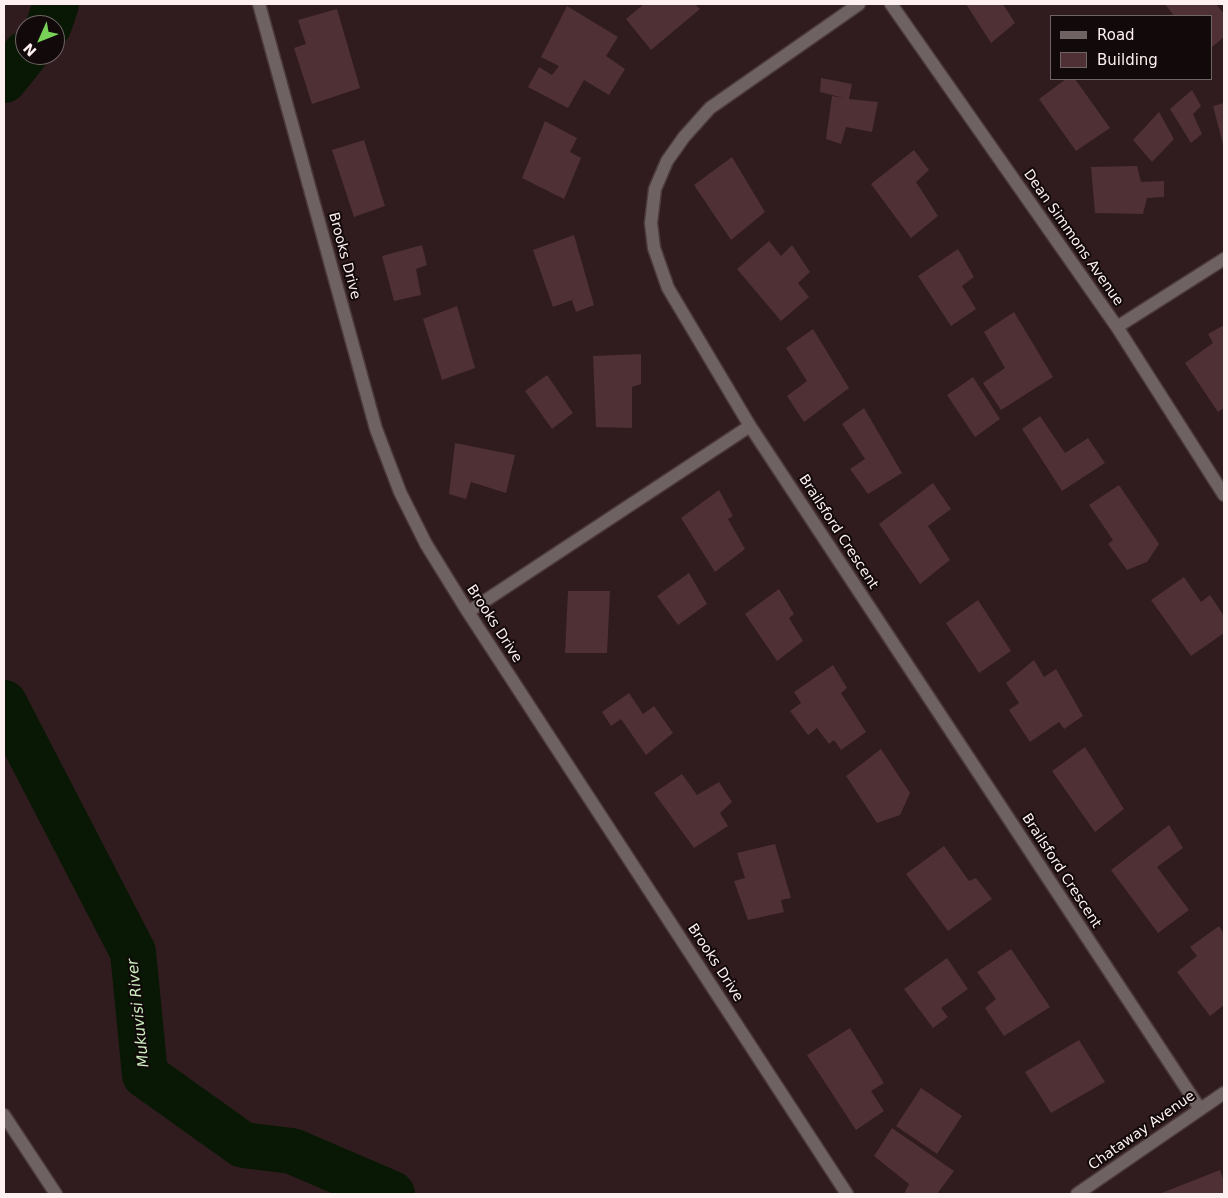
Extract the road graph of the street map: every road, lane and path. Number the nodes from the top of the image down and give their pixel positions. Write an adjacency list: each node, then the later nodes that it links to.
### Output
1 (259, 4): 8 (street, Brooks Drive)
2 (859, 4): 6 (street, Brailsford Crescent)
3 (891, 4): 5 (street, Dean Simmons Avenue)
4 (1224, 259): 5 (street)
5 (1117, 327): 7 (street, Dean Simmons Avenue)
6 (750, 426): 8 (street); 10 (street, Brailsford Crescent)
7 (1224, 495)
8 (468, 612): 13 (street, Brooks Drive)
9 (1224, 1093): 10 (street, Chataway Avenue)
10 (1200, 1109): 14 (street, Chataway Avenue)
11 (4, 1115): 12 (street)
12 (56, 1194)
13 (847, 1194)
14 (1077, 1194)

